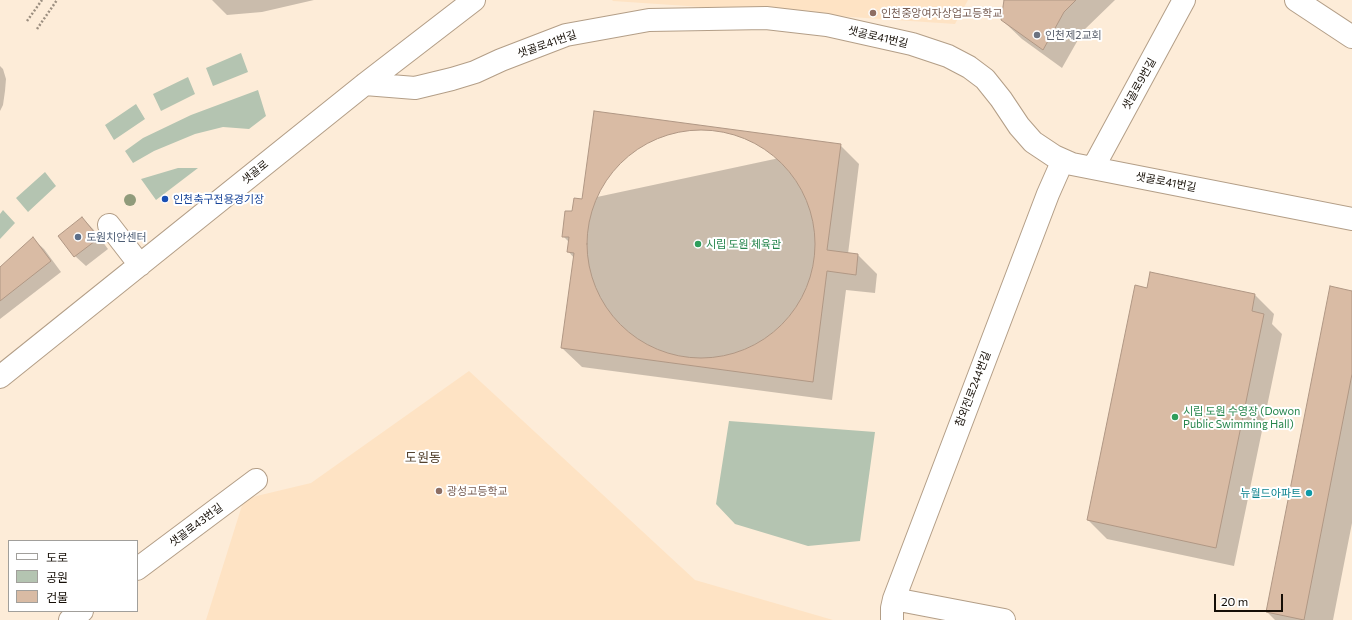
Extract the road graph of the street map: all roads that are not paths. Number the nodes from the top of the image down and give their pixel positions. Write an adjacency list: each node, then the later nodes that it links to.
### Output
1 (474, 0): 5 (street, 샛골로)
2 (1184, 0): 7 (street, 샛골로9번길)
3 (1296, 0): 4 (street)
4 (1352, 37)
5 (365, 84): 6 (street, 샛골로41번길); 10 (street, 샛골로)
6 (1063, 160): 7 (street, 샛골로41번길); 14 (street, 참외전로244번길)
7 (1093, 168): 8 (street, 샛골로41번길)
8 (1352, 219)
9 (109, 225): 10 (street)
10 (140, 265): 11 (street, 샛골로)
11 (0, 377)
12 (256, 480): 13 (street, 샛골로43번길)
13 (138, 568)
14 (894, 599): 17 (street, 참외전로244번길); 18 (street)
15 (81, 612): 16 (street)
16 (70, 620)
17 (892, 620)
18 (1004, 620)

